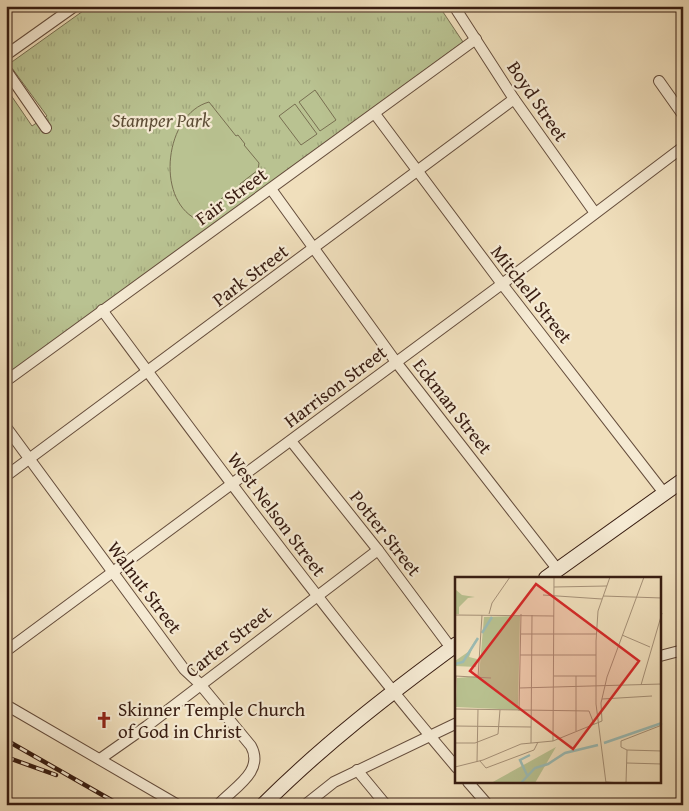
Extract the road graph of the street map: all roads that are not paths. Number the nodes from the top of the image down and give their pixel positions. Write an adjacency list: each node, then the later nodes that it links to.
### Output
1 (74, 6): 4 (street)
2 (454, 6): 3 (street, Boyd Street)
3 (476, 39): 7 (street, Boyd Street); 8 (street, Fair Street)
4 (6, 55)
5 (6, 70): 10 (street)
6 (658, 81): 9 (street)
7 (514, 100): 12 (street, Park Street); 14 (street, Boyd Street)
8 (375, 114): 12 (street, Mitchell Street); 13 (street, Fair Street)
9 (683, 115)
10 (46, 128)
11 (683, 147): 14 (street, Harrison Street)
12 (419, 172): 15 (street, Park Street); 16 (street, Mitchell Street)
13 (271, 189): 15 (street, Eckman Street); 17 (street, Fair Street)
14 (595, 213): 16 (street, Harrison Street)
15 (313, 249): 18 (street, Eckman Street); 19 (street, Park Street)
16 (502, 284): 18 (street, Harrison Street); 27 (street, Mitchell Street)
17 (102, 310): 19 (street, West Nelson Street); 20 (street, Fair Street)
18 (396, 362): 22 (street, Harrison Street); 29 (street, Eckman Street)
19 (147, 371): 23 (street, Park Street); 26 (street, West Nelson Street)
20 (6, 381)
21 (6, 428): 23 (street, Walnut Street)
22 (290, 440): 26 (street, Harrison Street); 28 (street, Potter Street)
23 (29, 459): 24 (street, Park Street); 30 (street, Walnut Street)
24 (6, 476)
25 (683, 480): 27 (main road)
26 (232, 484): 30 (street, Harrison Street); 32 (street, West Nelson Street)
27 (664, 493): 29 (main road)
28 (378, 550): 32 (street, Carter Street); 33 (street, Potter Street)
29 (558, 570): 31 (main road)
30 (112, 573): 35 (street, Harrison Street); 37 (street, Walnut Street)
31 (548, 577)
32 (317, 595): 37 (street, Carter Street); 38 (street, West Nelson Street)
33 (454, 646): 38 (main road)
34 (683, 650): 36 (street)
35 (6, 651)
36 (662, 655)
37 (201, 685): 42 (street, Carter Street); 47 (street, Walnut Street)
38 (392, 691): 41 (street, West Nelson Street); 48 (main road)
39 (6, 705): 42 (street)
40 (455, 723): 41 (street)
41 (429, 736): 43 (street, West Nelson Street); 44 (street)
42 (100, 759): 46 (street)
43 (455, 767)
44 (357, 770): 49 (street); 50 (street)
45 (470, 784): 51 (street)
46 (178, 805)
47 (218, 805)
48 (263, 805)
49 (305, 805)
50 (386, 805)
51 (488, 805)

